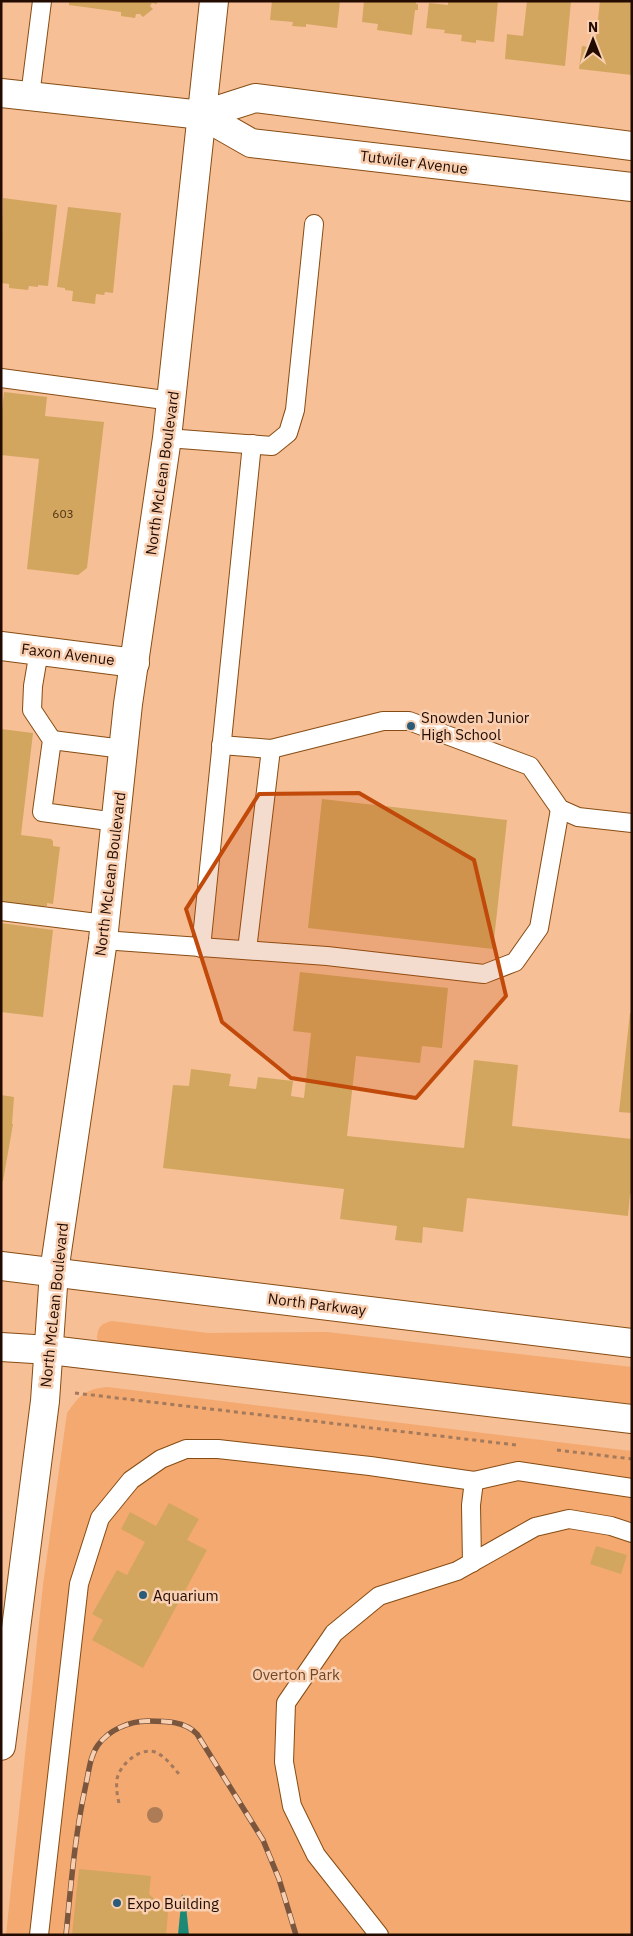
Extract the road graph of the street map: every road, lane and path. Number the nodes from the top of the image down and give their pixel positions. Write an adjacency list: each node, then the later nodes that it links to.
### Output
1 (42, 1): 4 (lane)
2 (214, 1): 5 (main road, North McLean Boulevard)
3 (1, 93): 4 (main road, Tutwiler Avenue)
4 (30, 96): 5 (main road, Tutwiler Avenue)
5 (202, 115): 6 (main road, Tutwiler Avenue); 7 (main road, Tutwiler Avenue); 10 (main road, North McLean Boulevard)
6 (632, 146)
7 (632, 187)
8 (314, 224): 12 (lane)
9 (1, 378): 10 (lane)
10 (172, 401): 11 (main road, North McLean Boulevard)
11 (167, 438): 12 (lane); 15 (main road, North McLean Boulevard)
12 (252, 444): 17 (lane)
13 (1, 646): 14 (main road, Faxon Avenue)
14 (39, 651): 15 (main road, Faxon Avenue); 16 (lane)
15 (135, 663): 18 (main road, North McLean Boulevard)
16 (52, 740): 18 (lane); 21 (lane)
17 (221, 745): 19 (lane); 25 (lane)
18 (124, 749): 21 (main road, North McLean Boulevard)
19 (271, 749): 20 (lane); 26 (lane)
20 (560, 809): 22 (lane); 26 (lane)
21 (116, 822): 24 (main road, North McLean Boulevard)
22 (632, 823)
23 (1, 911): 24 (lane)
24 (104, 932): 25 (lane); 28 (main road, North McLean Boulevard)
25 (201, 948): 26 (lane)
26 (247, 950)
27 (1, 1266): 28 (main road, North Parkway)
28 (54, 1272): 29 (main road, North Parkway); 31 (main road, North McLean Boulevard)
29 (632, 1342)
30 (1, 1347): 31 (main road)
31 (50, 1350): 33 (main road); 41 (main road, North McLean Boulevard)
32 (75, 1393): 34 (path)
33 (632, 1419)
34 (524, 1446)
35 (554, 1450): 36 (path)
36 (632, 1459)
37 (474, 1481): 38 (lane); 40 (lane); 45 (lane)
38 (632, 1488)
39 (632, 1533): 40 (lane)
40 (472, 1563): 46 (lane)
41 (9, 1621): 42 (main road, North McLean Boulevard)
42 (1, 1746)
43 (179, 1774): 44 (path)
44 (119, 1803)
45 (39, 1935)
46 (379, 1935)

